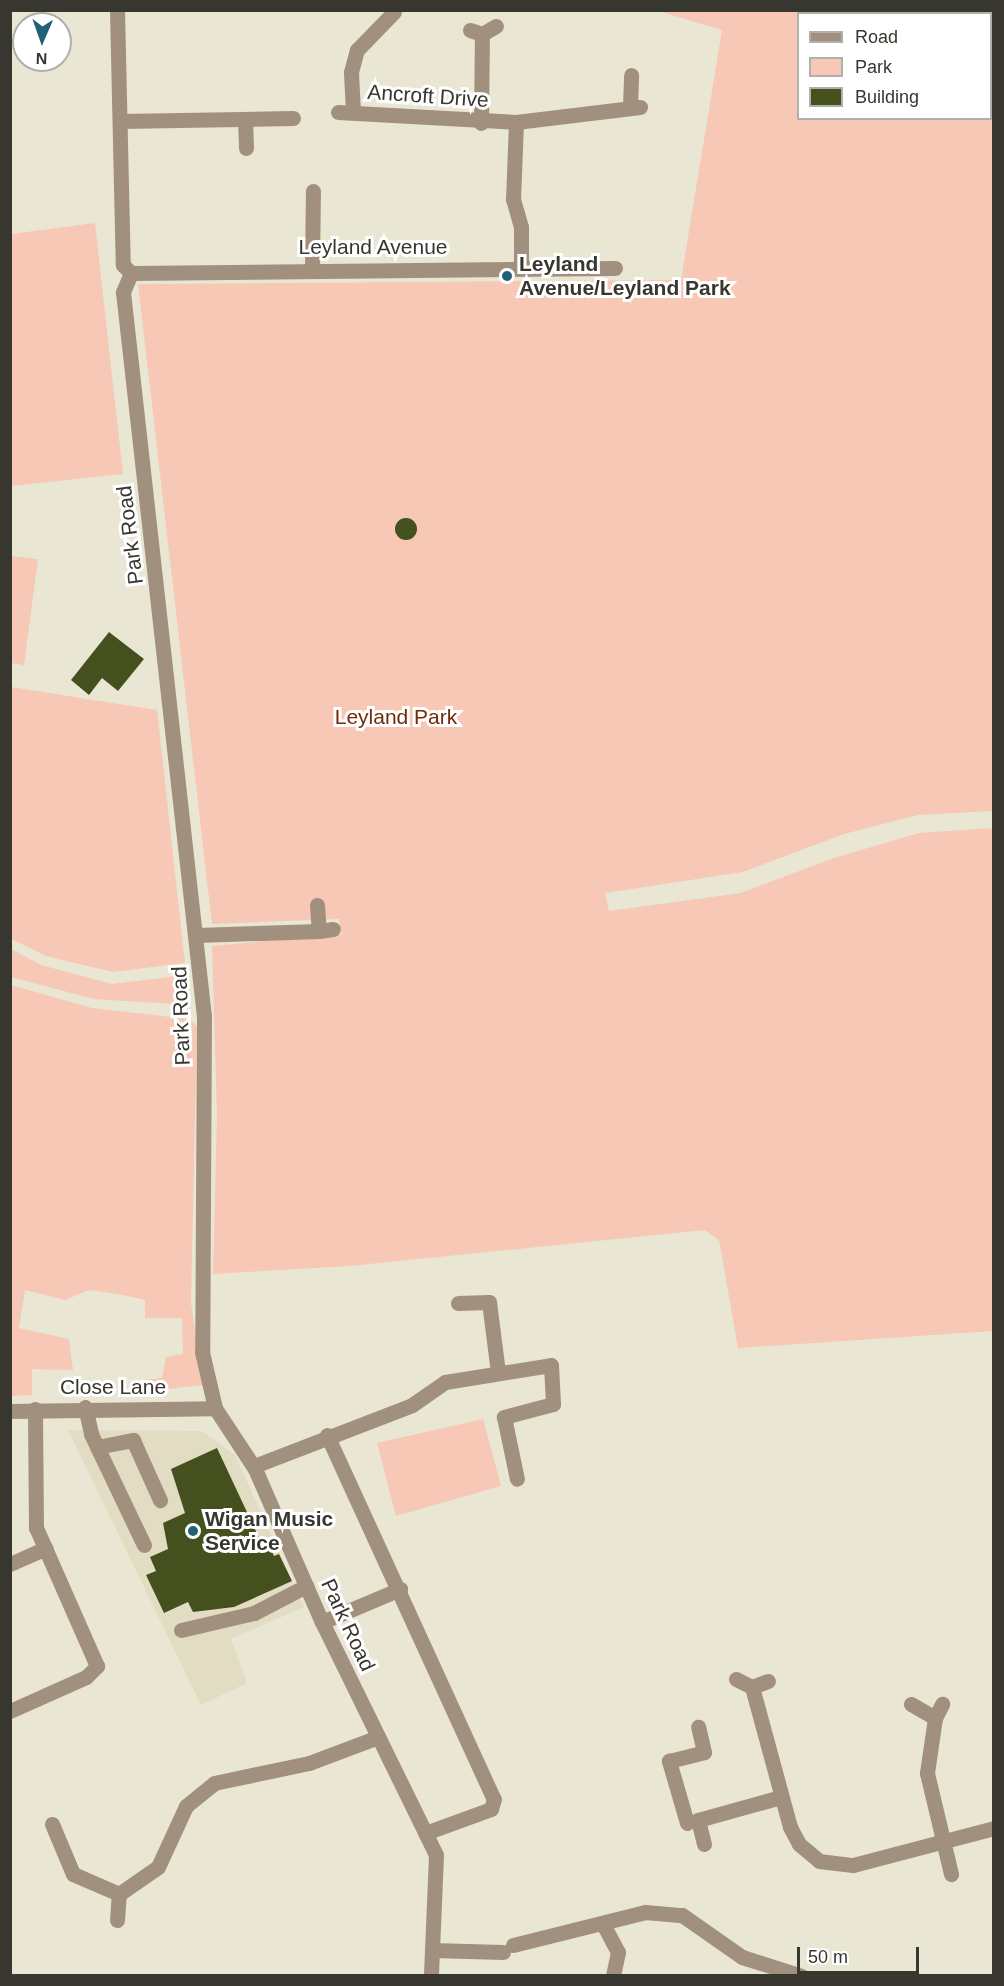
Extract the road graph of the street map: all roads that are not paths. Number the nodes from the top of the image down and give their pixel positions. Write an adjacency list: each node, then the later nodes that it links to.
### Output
1 (117, 10): 8 (street)
2 (393, 11): 3 (street); 10 (street, Ancroft Drive)
3 (410, 13)
4 (496, 26): 10 (street)
5 (631, 75): 9 (street, Ancroft Drive)
6 (293, 118): 7 (street)
7 (245, 119): 8 (street); 11 (street)
8 (120, 121): 16 (street)
9 (516, 122): 10 (street, Ancroft Drive); 13 (street, Ancroft Drive)
10 (481, 123)
11 (246, 148)
12 (313, 191): 14 (street)
13 (521, 267): 14 (street, Leyland Avenue); 15 (street, Leyland Avenue)
14 (312, 268): 16 (street, Leyland Avenue)
15 (615, 268)
16 (131, 273): 18 (street, Park Road)
17 (317, 905): 18 (street)
18 (197, 935): 22 (street, Park Road)
19 (458, 1304): 20 (street)
20 (498, 1372): 25 (street); 28 (street)
21 (84, 1407): 22 (street, Close Lane); 23 (street, Close Lane); 26 (street)
22 (215, 1408): 27 (street, Park Road)
23 (35, 1409): 24 (street, Close Lane); 31 (street)
24 (10, 1412)
25 (327, 1436): 27 (street); 34 (street)
26 (97, 1447): 29 (street); 30 (street)
27 (254, 1466): 33 (street, Park Road)
28 (517, 1479)
29 (160, 1500)
30 (144, 1545)
31 (46, 1548): 32 (street); 41 (street)
32 (10, 1564)
33 (306, 1586): 35 (street, Park Road); 36 (street)
34 (397, 1590): 35 (street); 48 (street)
35 (322, 1622): 43 (street, Park Road)
36 (181, 1630)
37 (736, 1679): 39 (street)
38 (768, 1681): 39 (street)
39 (752, 1687): 44 (street)
40 (911, 1704): 49 (street)
41 (10, 1711)
42 (698, 1727): 45 (street)
43 (378, 1737): 48 (street, Park Road); 52 (street)
44 (781, 1797): 45 (street); 49 (street)
45 (690, 1822): 50 (street)
46 (52, 1824): 52 (street)
47 (993, 1828): 49 (street)
48 (425, 1833): 55 (street, Park Road)
49 (942, 1841): 51 (street)
50 (704, 1844)
51 (951, 1874)
52 (119, 1894): 53 (street)
53 (117, 1920)
54 (603, 1924): 55 (street); 57 (street); 58 (street)
55 (432, 1950): 56 (street, Park Road)
56 (431, 1976)
57 (613, 1976)
58 (802, 1976)

